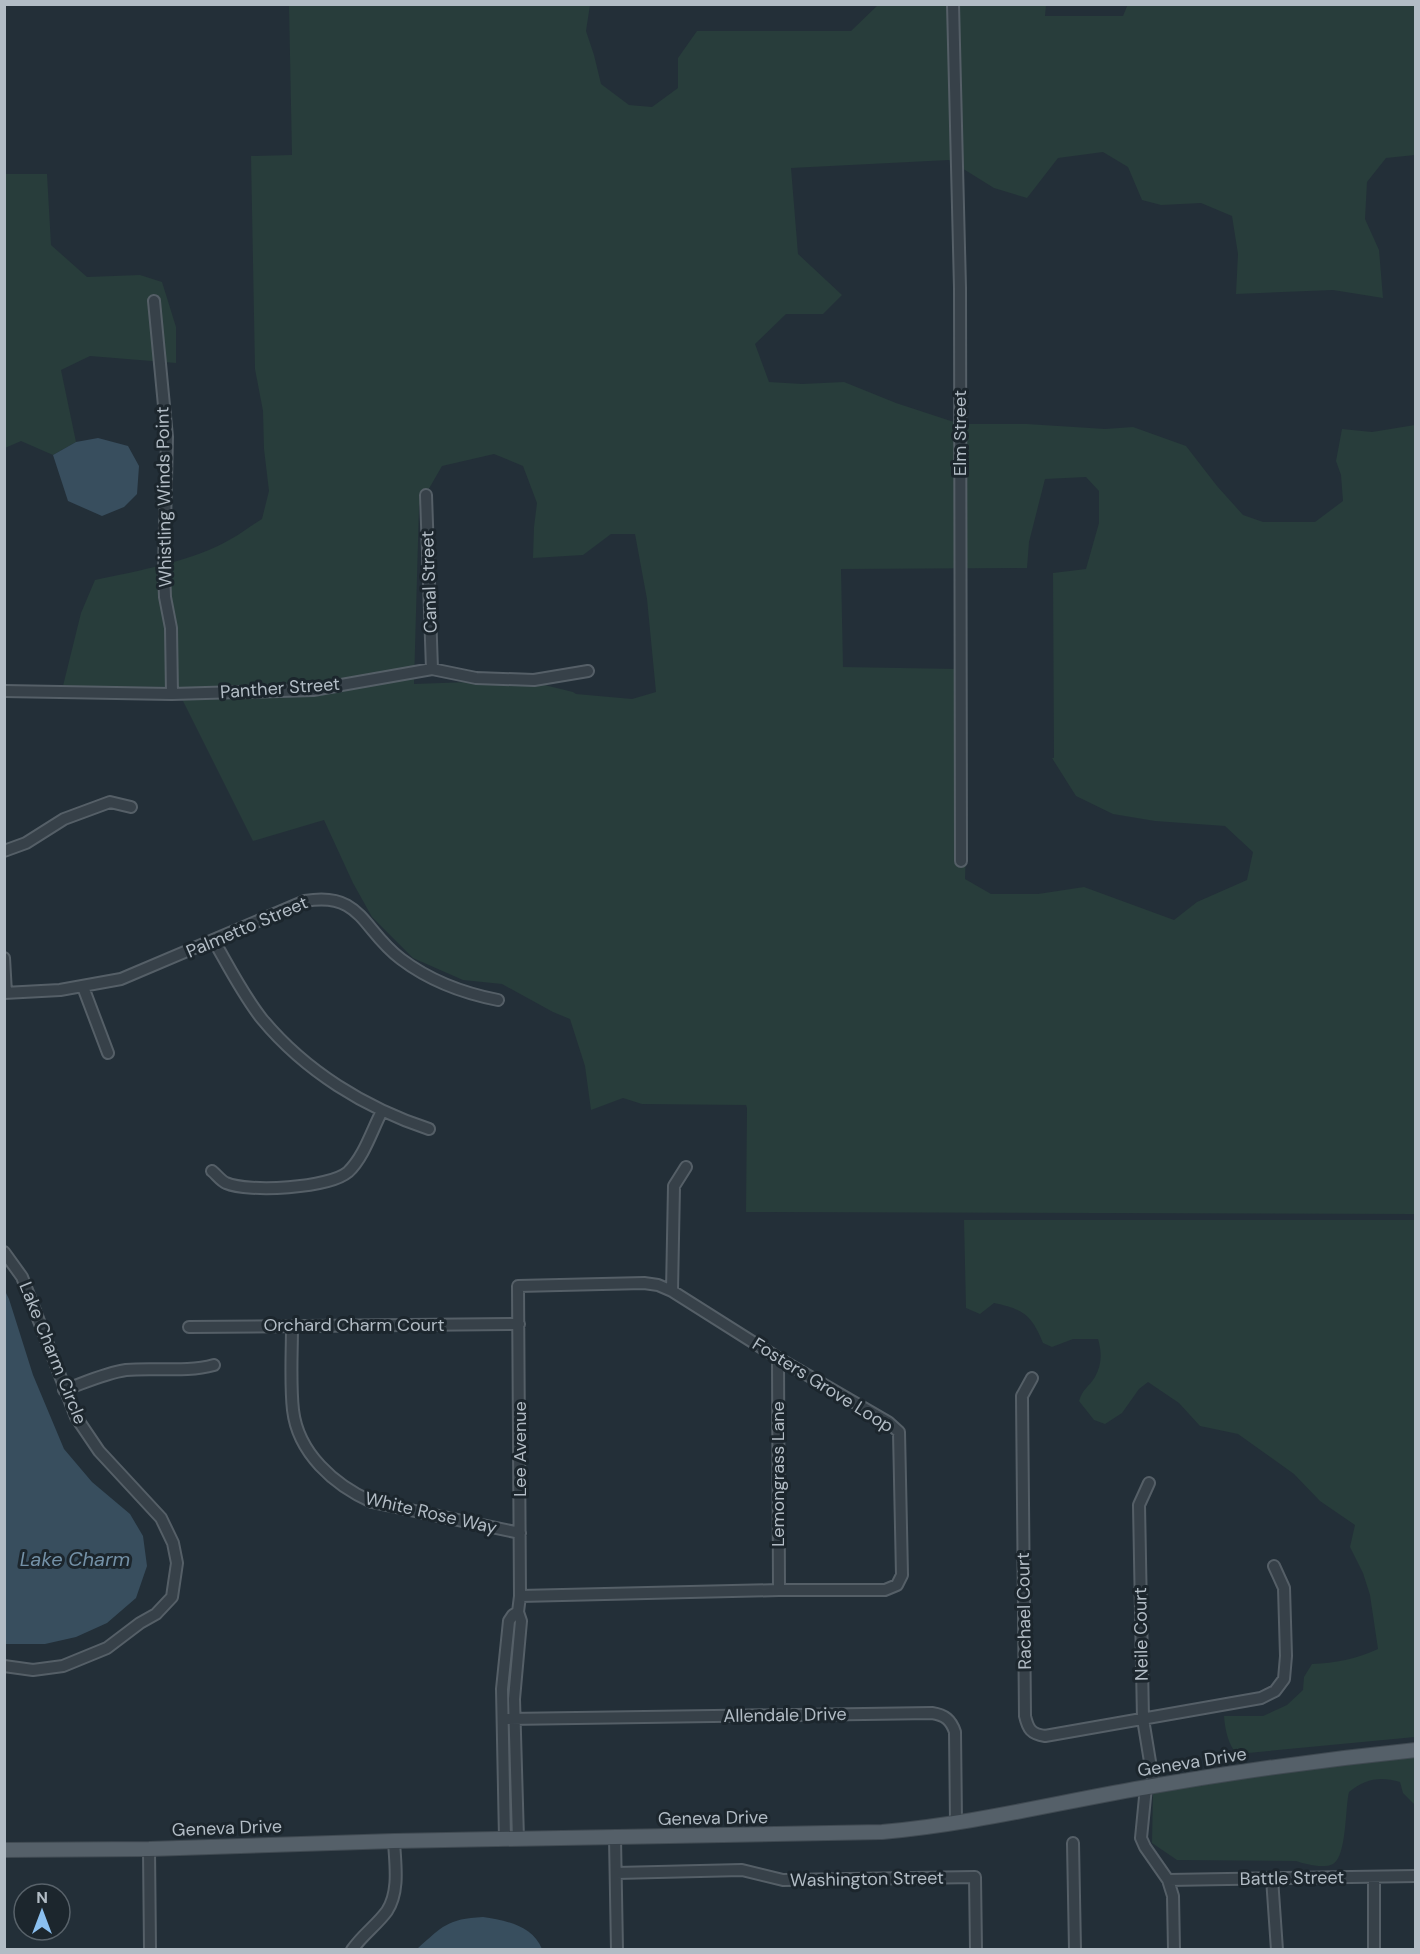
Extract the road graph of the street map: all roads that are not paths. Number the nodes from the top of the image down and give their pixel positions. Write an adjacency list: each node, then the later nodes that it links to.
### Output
1 (953, 4): 10 (street, Elm Street)
2 (154, 301): 7 (street, Whistling Winds Point)
3 (426, 495): 4 (street, Canal Street)
4 (432, 669): 5 (street, Panther Street); 7 (street, Panther Street)
5 (588, 671)
6 (4, 691): 7 (street, Panther Street)
7 (172, 694)
8 (131, 807): 9 (street)
9 (4, 851)
10 (961, 861)
11 (214, 941): 13 (street, Palmetto Street); 15 (street, Palmetto Street); 17 (street)
12 (4, 958): 14 (street)
13 (82, 987): 14 (street, Palmetto Street); 16 (street)
14 (5, 993)
15 (498, 1000)
16 (108, 1053)
17 (382, 1111): 18 (street); 20 (street)
18 (429, 1129)
19 (686, 1167): 23 (street)
20 (212, 1171)
21 (4, 1252): 30 (street, Lake Charm Circle)
22 (518, 1286): 23 (street, Fosters Grove Loop); 24 (street, Lee Avenue)
23 (672, 1291): 27 (street, Fosters Grove Loop)
24 (519, 1324): 25 (street, Orchard Charm Court); 32 (street, Lee Avenue)
25 (292, 1326): 26 (street, Orchard Charm Court); 32 (street, White Rose Way)
26 (189, 1327)
27 (778, 1358): 34 (street, Lemongrass Lane); 34 (street, Fosters Grove Loop)
28 (214, 1365): 30 (street)
29 (1032, 1378): 40 (street, Rachael Court)
30 (64, 1390): 37 (street, Lake Charm Circle)
31 (1149, 1483): 40 (street, Neile Court)
32 (520, 1533): 35 (street, Lee Avenue)
33 (1274, 1566): 40 (street)
34 (779, 1590): 35 (street, Fosters Grove Loop)
35 (520, 1596): 36 (street, Lee Avenue)
36 (518, 1612): 38 (street, Lee Avenue); 39 (street, Lee Avenue)
37 (4, 1666)
38 (515, 1718): 39 (street); 43 (street, Allendale Drive); 45 (street, Lee Avenue)
39 (503, 1719): 45 (street, Lee Avenue)
40 (1143, 1719): 42 (street, Neile Court)
41 (1416, 1750): 42 (main road, Geneva Drive)
42 (1150, 1786): 43 (main road, Geneva Drive); 54 (street, Neile Court)
43 (956, 1822): 44 (main road, Geneva Drive)
44 (615, 1838): 45 (main road, Geneva Drive); 50 (street)
45 (512, 1839): 46 (main road, Geneva Drive)
46 (394, 1841): 48 (main road, Geneva Drive); 56 (street)
47 (1073, 1843): 59 (street)
48 (149, 1849): 49 (main road, Geneva Drive); 55 (street)
49 (4, 1850)
50 (616, 1873): 57 (street); 58 (street, Washington Street)
51 (1374, 1876): 52 (street, Battle Street); 53 (street, Battle Street); 62 (street)
52 (1416, 1876)
53 (1272, 1878): 54 (street, Battle Street); 61 (street)
54 (1168, 1880): 60 (street)
55 (150, 1950)
56 (352, 1950)
57 (617, 1950)
58 (976, 1950)
59 (1075, 1950)
60 (1174, 1950)
61 (1277, 1950)
62 (1374, 1950)

